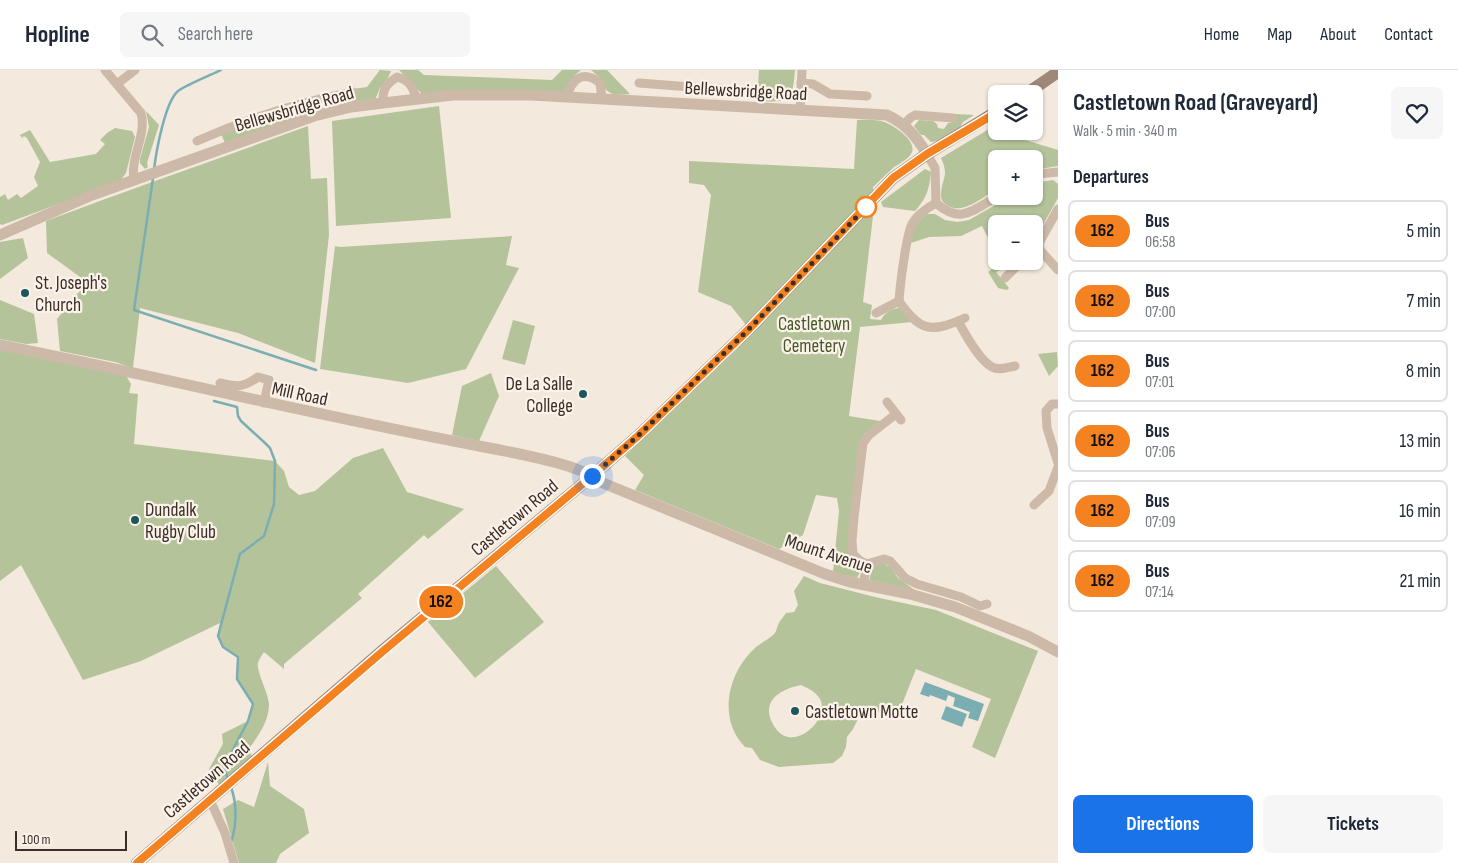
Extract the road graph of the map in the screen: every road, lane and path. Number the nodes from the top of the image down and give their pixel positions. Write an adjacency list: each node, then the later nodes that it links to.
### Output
1 (105, 70): 9 (street)
2 (135, 70): 9 (street)
3 (802, 70): 8 (street)
4 (587, 72): 16 (street); 18 (street)
5 (1058, 72): 11 (main road)
6 (396, 74): 17 (street); 19 (street)
7 (639, 83): 10 (street)
8 (801, 83): 15 (street); 22 (street)
9 (117, 84): 30 (street)
10 (665, 85): 12 (street); 20 (street)
11 (1039, 85)
12 (730, 90)
13 (353, 92): 14 (street)
14 (342, 94): 21 (street); 26 (street)
15 (868, 96)
16 (567, 97): 17 (street, Bellewsbridge Road); 18 (street, Bellewsbridge Road)
17 (416, 98): 19 (street, Bellewsbridge Road)
18 (602, 99): 20 (street, Bellewsbridge Road)
19 (382, 103): 21 (street, Bellewsbridge Road)
20 (663, 103): 22 (street, Bellewsbridge Road)
21 (346, 109): 26 (street, Bellewsbridge Road)
22 (800, 111): 25 (street, Bellewsbridge Road)
23 (988, 117): 27 (main road, Castletown Road)
24 (953, 118): 25 (street)
25 (904, 125): 27 (street, Bellewsbridge Road)
26 (207, 154): 30 (street, Bellewsbridge Road)
27 (927, 154): 32 (street); 50 (main road, Castletown Road)
28 (1058, 172): 29 (street)
29 (1043, 174)
30 (134, 180): 34 (street, Bellewsbridge Road)
31 (988, 201): 32 (street)
32 (936, 203): 40 (street)
33 (1057, 212): 35 (street)
34 (0, 235)
35 (1043, 237)
36 (1043, 256): 38 (street)
37 (1013, 270): 39 (street)
38 (1058, 270)
39 (1005, 278)
40 (899, 301): 41 (street); 43 (street)
41 (876, 314)
42 (0, 345): 46 (street, Mill Road)
43 (1016, 366)
44 (220, 383): 46 (street)
45 (887, 402): 52 (street)
46 (264, 403): 50 (street, Mill Road)
47 (1058, 404): 48 (street)
48 (1058, 463)
49 (1058, 468): 51 (street)
50 (592, 476): 53 (street, Mount Avenue); 56 (main road, Castletown Road)
51 (1034, 505)
52 (867, 564): 53 (street); 54 (street)
53 (864, 585): 55 (street, Mount Avenue)
54 (986, 604)
55 (1058, 652)
56 (210, 800): 57 (main road, Castletown Road); 58 (street)
57 (137, 863)
58 (234, 863)

